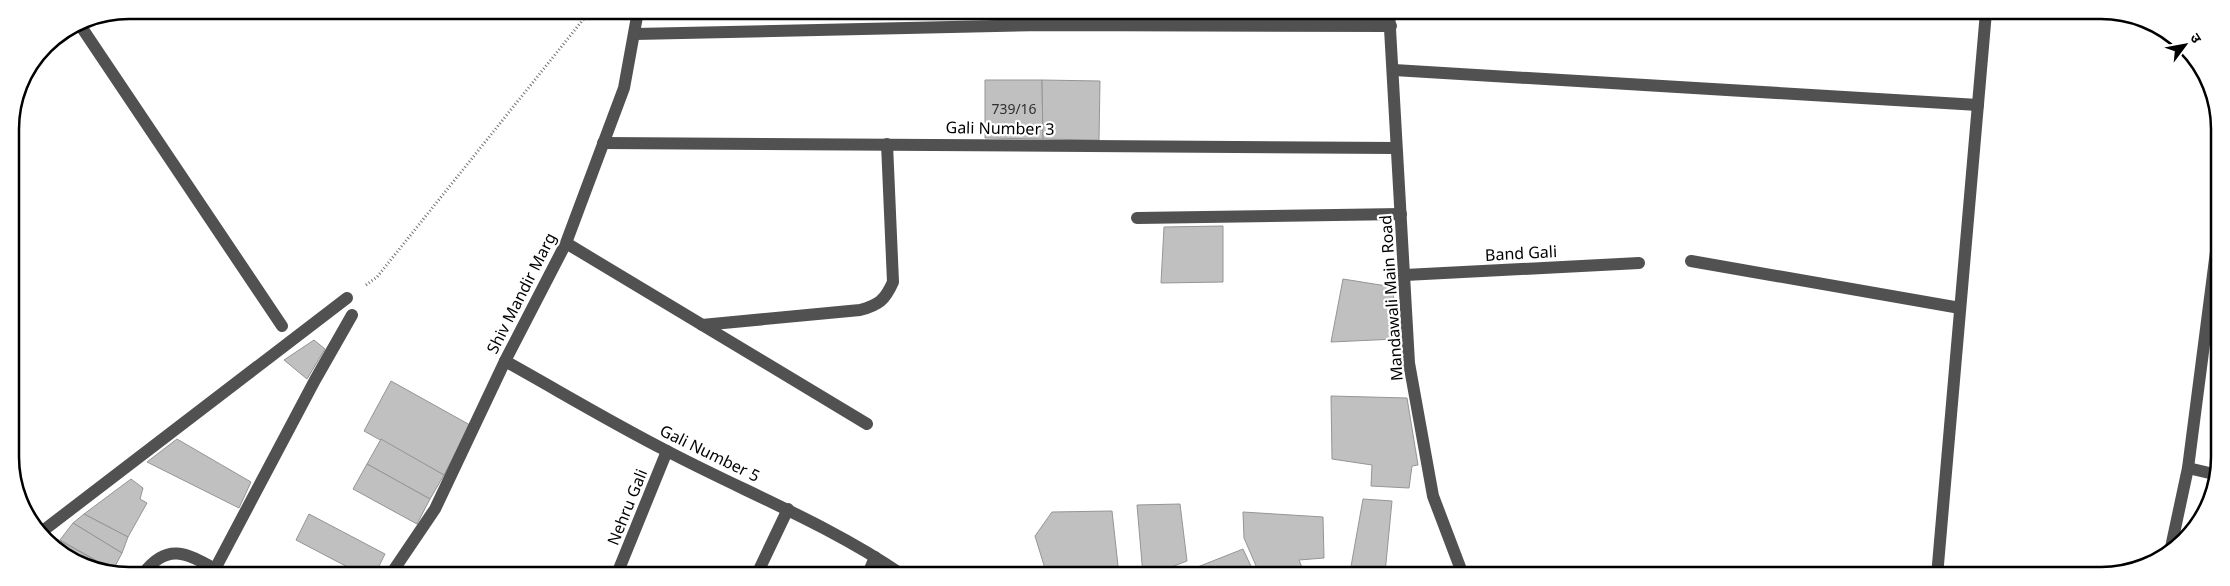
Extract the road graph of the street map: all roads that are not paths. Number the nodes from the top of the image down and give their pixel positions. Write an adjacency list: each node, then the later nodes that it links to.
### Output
1 (637, 19): 8 (street, Shiv Mandir Marg)
2 (1043, 19): 5 (street)
3 (1390, 19): 6 (street, Mandawali Main Road)
4 (1985, 19): 10 (street)
5 (1044, 26): 6 (street); 8 (street)
6 (1391, 26): 9 (street, Mandawali Main Road)
7 (83, 29): 25 (street)
8 (635, 34): 11 (street, Shiv Mandir Marg)
9 (1394, 70): 10 (street); 13 (street, Mandawali Main Road)
10 (1978, 104): 22 (street)
11 (603, 143): 12 (street, Gali Number 3); 16 (street, Shiv Mandir Marg)
12 (888, 144): 13 (street, Gali Number 3); 24 (street)
13 (1396, 148): 14 (street, Mandawali Main Road)
14 (1401, 214): 15 (street); 19 (street, Mandawali Main Road)
15 (1137, 218)
16 (566, 243): 24 (street); 26 (street, Shiv Mandir Marg)
17 (1691, 261): 22 (street)
18 (1639, 262): 19 (street, Band Gali)
19 (1405, 276): 43 (street, Mandawali Main Road)
20 (2211, 290): 29 (street)
21 (347, 298): 32 (street)
22 (1960, 308): 44 (street)
23 (352, 315): 37 (street)
24 (702, 325): 27 (street)
25 (282, 326)
26 (505, 361): 28 (street, Gali Number 5); 38 (street, Shiv Mandir Marg)
27 (867, 424)
28 (667, 451): 31 (street, Gali Number 5); 39 (street, Nehru Gali)
29 (2188, 468): 30 (street); 33 (street)
30 (2210, 473)
31 (788, 508): 34 (street, Gali Number 5); 40 (street)
32 (45, 529)
33 (2172, 541)
34 (875, 557): 41 (street); 42 (street, Gali Number 5)
35 (148, 567): 36 (street)
36 (212, 567)
37 (222, 567)
38 (396, 567)
39 (620, 567)
40 (760, 567)
41 (871, 567)
42 (890, 567)
43 (1460, 567)
44 (1938, 567)

